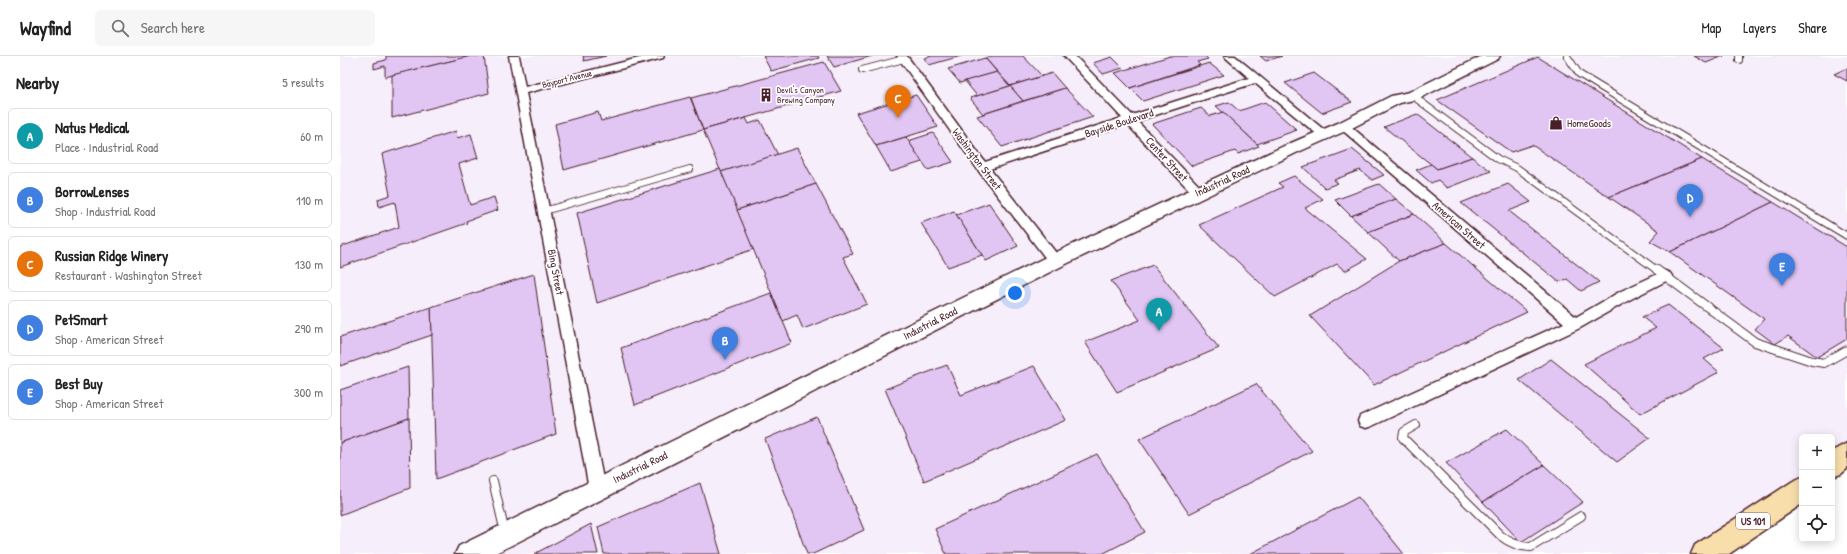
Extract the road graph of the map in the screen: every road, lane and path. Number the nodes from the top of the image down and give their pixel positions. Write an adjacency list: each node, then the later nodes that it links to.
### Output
1 (514, 56): 11 (street, Bing Street)
2 (659, 56): 11 (street, Bayport Avenue)
3 (1069, 56): 13 (street, Center Street)
4 (1229, 56): 10 (street)
5 (1465, 56): 12 (main road, Industrial Road)
6 (1493, 56): 12 (main road, Industrial Road)
7 (1567, 56): 20 (lane)
8 (903, 57): 9 (lane); 16 (street, Washington Street)
9 (862, 70)
10 (1256, 79): 13 (street, Bayside Boulevard); 15 (street)
11 (521, 91): 19 (street, Bing Street)
12 (1404, 97): 14 (main road, Industrial Road); 22 (lane)
13 (1130, 120): 16 (street, Bayside Boulevard); 18 (street, Center Street)
14 (1344, 126): 15 (main road, Industrial Road); 23 (street, American Street)
15 (1323, 134): 18 (main road, Industrial Road)
16 (982, 167): 21 (street, Washington Street)
17 (690, 169): 19 (lane)
18 (1198, 192): 21 (main road, Industrial Road)
19 (544, 211): 32 (street, Bing Street)
20 (1847, 236)
21 (1055, 261): 32 (main road, Industrial Road)
22 (1665, 276): 23 (street); 24 (lane)
23 (1575, 324): 25 (street)
24 (1847, 350)
25 (1366, 421)
26 (1416, 425): 34 (lane)
27 (1847, 454): 29 (highway)
28 (1847, 458): 30 (highway)
29 (1835, 464)
30 (1835, 465)
31 (493, 481): 35 (lane)
32 (597, 489): 35 (main road, Industrial Road)
33 (1799, 491): 37 (highway, US 101)
34 (1581, 516)
35 (506, 535): 36 (main road, Industrial Road)
36 (468, 554)
37 (1704, 554)

